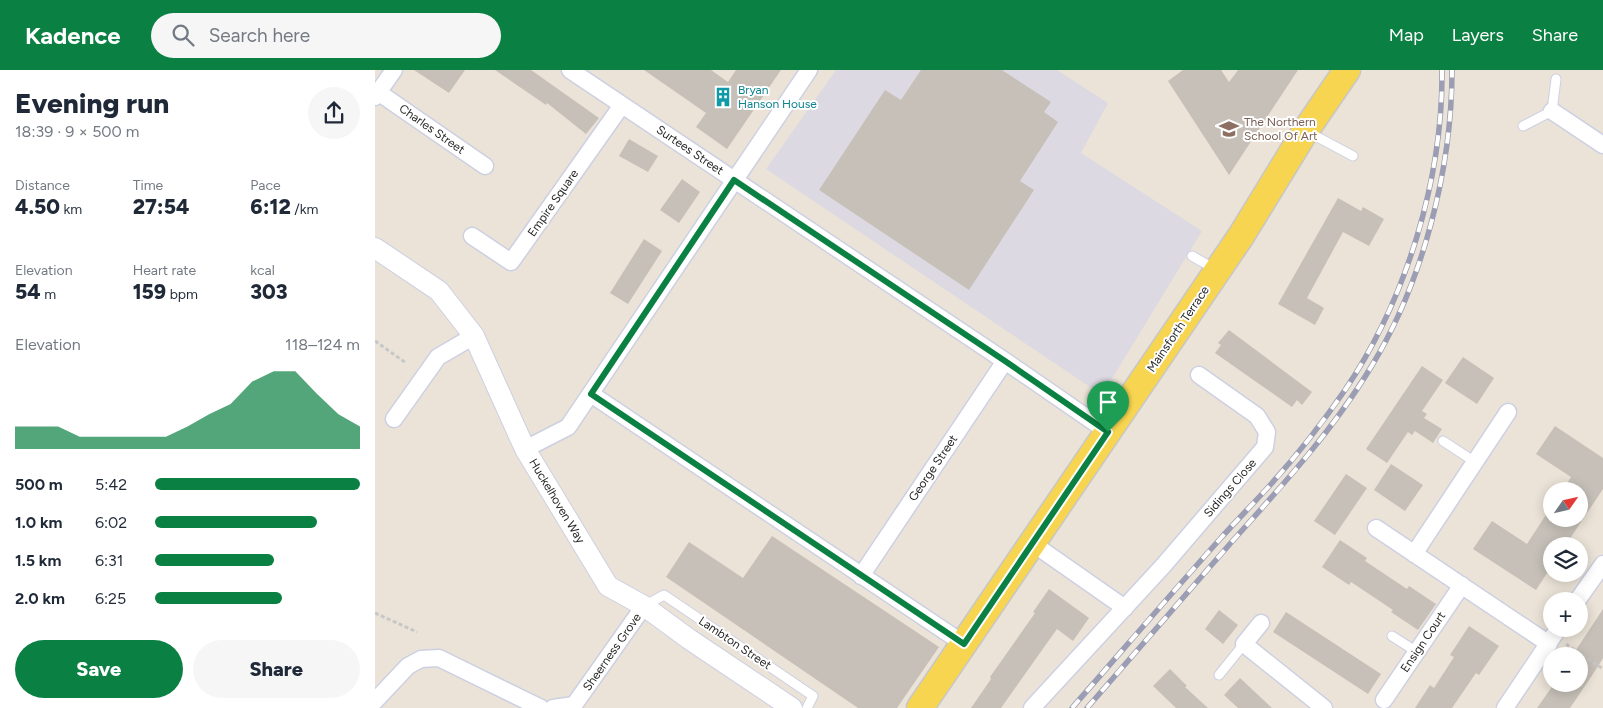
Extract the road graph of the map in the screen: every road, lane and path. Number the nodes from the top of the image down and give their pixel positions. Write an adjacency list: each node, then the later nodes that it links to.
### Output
1 (394, 70): 6 (street)
2 (570, 70): 7 (street, Surtees Street)
3 (809, 70): 14 (street)
4 (1347, 70): 10 (main road, Mainsforth Terrace)
5 (1556, 79): 8 (lane)
6 (377, 94): 13 (street, Charles Street)
7 (622, 105): 14 (street, Surtees Street); 15 (street, Empire Square)
8 (1552, 111): 9 (lane); 11 (street)
9 (1523, 126)
10 (1306, 130): 12 (lane); 18 (main road, Mainsforth Terrace)
11 (1603, 145)
12 (1353, 156)
13 (485, 166)
14 (734, 180): 21 (street, Surtees Street); 24 (street)
15 (472, 236)
16 (375, 248): 19 (street, Huckelhoven Way)
17 (1192, 256): 18 (lane)
18 (1217, 270): 27 (main road, Mainsforth Terrace)
19 (474, 336): 26 (street); 29 (street, Huckelhoven Way)
20 (375, 341): 22 (path)
21 (1005, 361): 27 (street, Surtees Street); 35 (street, George Street)
22 (406, 363)
23 (1199, 375): 39 (street, Sidings Close)
24 (591, 394): 29 (street); 35 (street)
25 (1508, 412): 30 (street)
26 (394, 419)
27 (1108, 432): 32 (main road, Mainsforth Terrace)
28 (1443, 442): 30 (lane)
29 (525, 449): 38 (street, Huckelhoven Way)
30 (1475, 462): 33 (street)
31 (1376, 528): 33 (street)
32 (1032, 543): 39 (street); 45 (main road, Mainsforth Terrace)
33 (1414, 554): 36 (street)
34 (1603, 564): 37 (street)
35 (861, 576): 45 (street)
36 (1462, 585): 47 (street); 49 (street, Ensign Court)
37 (1583, 592)
38 (645, 606): 55 (street, Sheerness Grove); 56 (street, Huckelhoven Way); 57 (lane, Lambton Street)
39 (1125, 608): 59 (street, Sidings Close)
40 (375, 613): 42 (path)
41 (1261, 623): 46 (street)
42 (417, 632)
43 (1392, 636): 49 (lane)
44 (1554, 637): 47 (street)
45 (964, 644): 58 (main road, Mainsforth Terrace)
46 (1244, 644): 51 (lane); 60 (street)
47 (1549, 644): 61 (street)
48 (1566, 644): 50 (path)
49 (1417, 652): 52 (street, Ensign Court)
50 (1603, 669)
51 (1219, 675)
52 (1384, 700)
53 (375, 701): 54 (street)
54 (541, 708)
55 (553, 708)
56 (792, 708)
57 (807, 708)
58 (920, 708)
59 (1033, 708)
60 (1324, 708)
61 (1505, 708)

